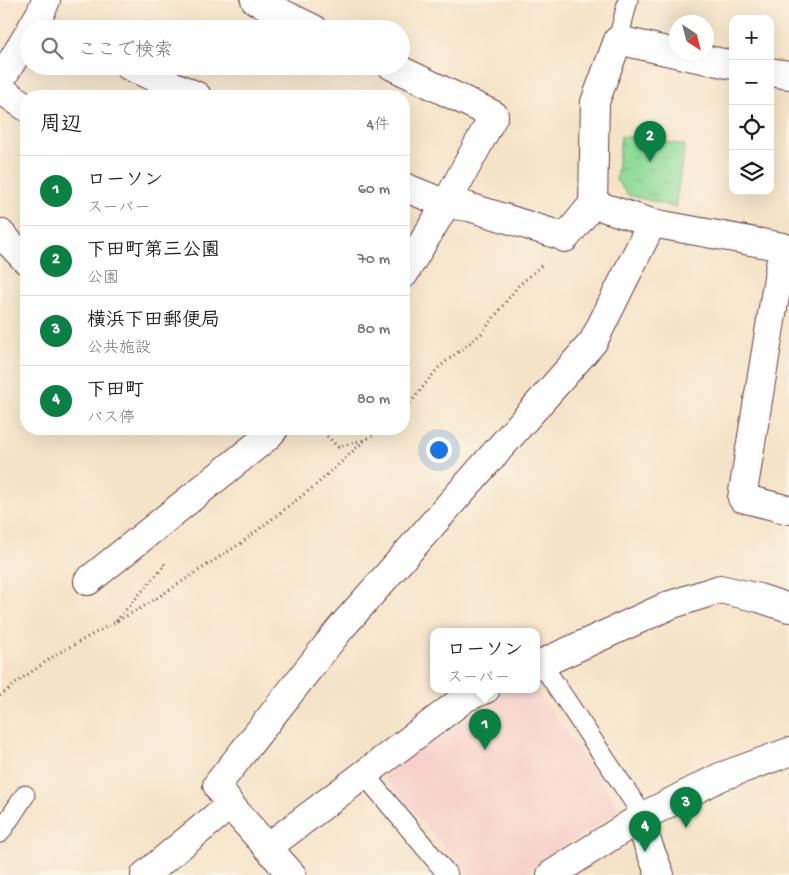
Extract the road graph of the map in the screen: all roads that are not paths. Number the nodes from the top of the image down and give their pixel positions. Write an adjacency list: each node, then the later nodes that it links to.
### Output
1 (255, 0): 3 (street)
2 (628, 0): 4 (lane)
3 (296, 20)
4 (618, 40): 6 (street); 17 (street)
5 (20, 50): 11 (street)
6 (729, 64)
7 (774, 73): 10 (street)
8 (149, 75): 13 (street)
9 (410, 75): 16 (street)
10 (789, 75)
11 (0, 81)
12 (0, 89): 14 (street)
13 (183, 90)
14 (20, 103)
15 (410, 189): 16 (street)
16 (446, 204): 17 (street); 21 (street)
17 (593, 204): 18 (street)
18 (652, 223): 23 (street); 32 (street)
19 (0, 233): 20 (street)
20 (20, 254)
21 (410, 264)
22 (269, 435): 24 (street)
23 (789, 510)
24 (88, 581)
25 (789, 608): 26 (street)
26 (540, 664)
27 (540, 666): 33 (lane)
28 (477, 693): 30 (street)
29 (789, 752): 33 (street)
30 (364, 774): 35 (street); 38 (lane)
31 (25, 795): 34 (lane)
32 (230, 805): 35 (street); 36 (street)
33 (641, 818): 39 (street); 40 (street)
34 (0, 833)
35 (268, 847): 37 (street)
36 (145, 875)
37 (292, 875)
38 (448, 875)
39 (551, 875)
40 (660, 875)

